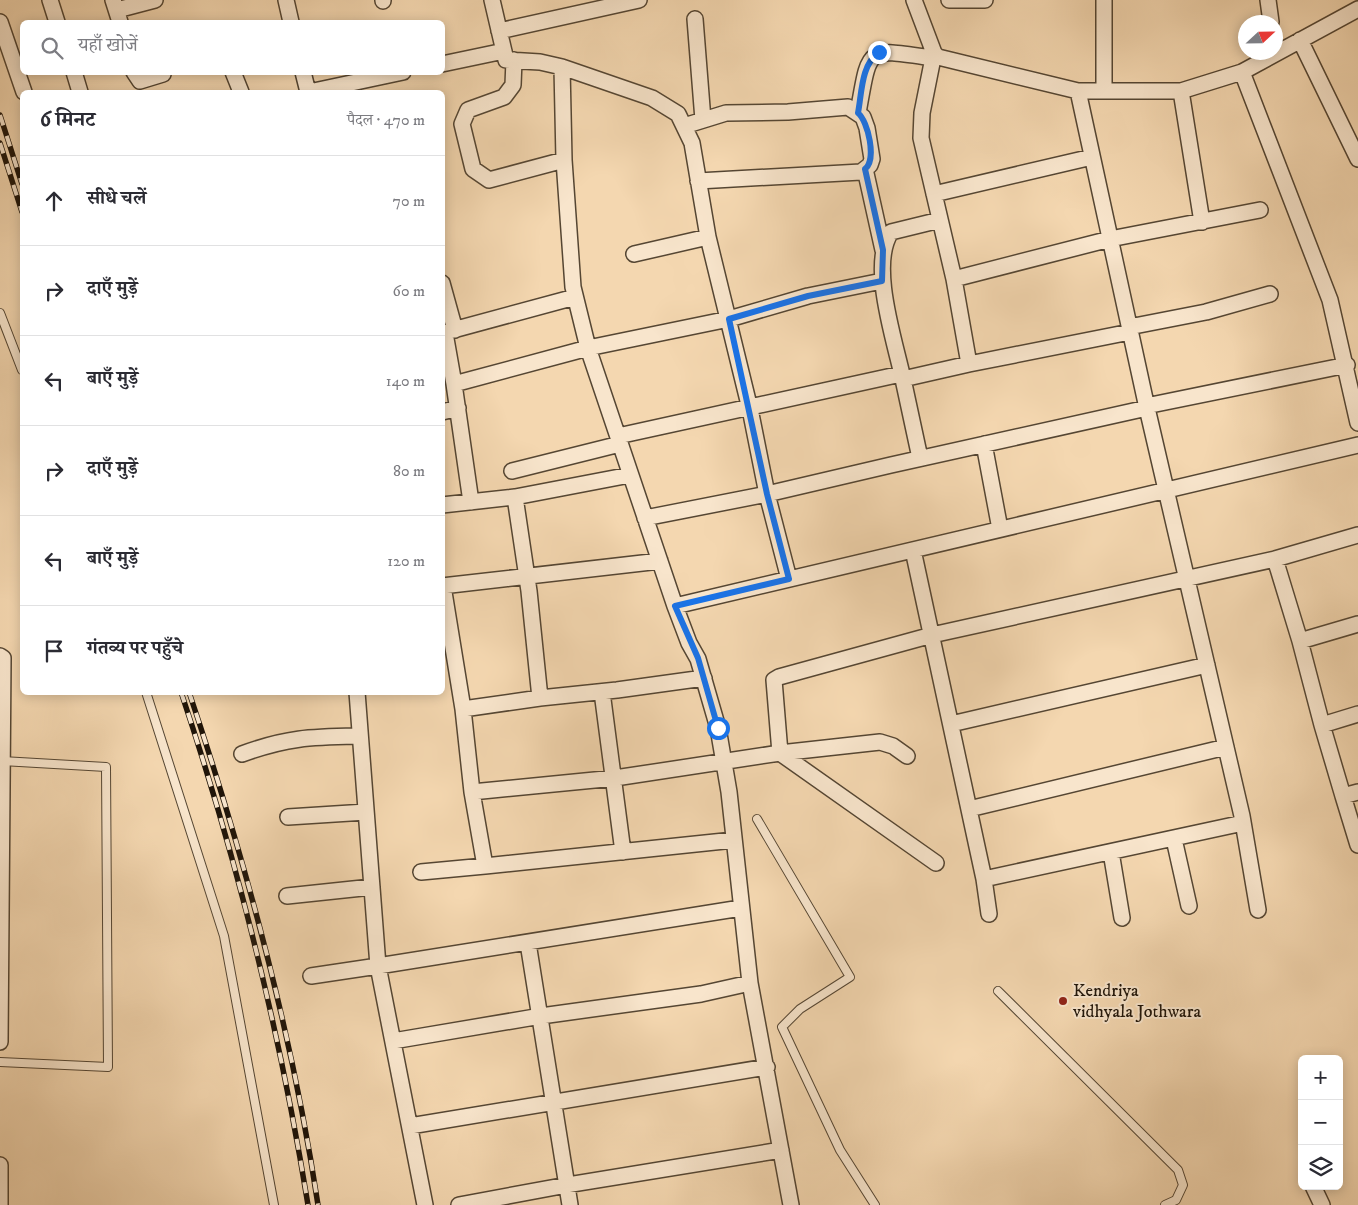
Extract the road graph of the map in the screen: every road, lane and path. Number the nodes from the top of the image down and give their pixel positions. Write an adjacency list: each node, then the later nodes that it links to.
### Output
1 (50, 0): 15 (street)
2 (155, 0): 12 (street)
3 (286, 0): 16 (street)
4 (492, 0): 18 (street)
5 (639, 0): 18 (street)
6 (914, 0): 22 (street)
7 (949, 0): 8 (street)
8 (985, 0)
9 (1104, 0): 39 (street)
10 (1268, 0): 13 (street)
11 (1358, 9): 19 (street)
12 (117, 11)
13 (1270, 15)
14 (695, 19): 42 (street)
15 (56, 20)
16 (291, 20)
17 (0, 22): 33 (street)
18 (499, 31): 21 (street)
19 (1300, 40): 20 (street); 45 (street)
20 (1283, 46)
21 (509, 56): 24 (street); 25 (street); 46 (street)
22 (933, 56): 38 (street); 41 (street); 49 (street)
23 (1259, 60): 26 (street)
24 (445, 64)
25 (562, 68): 43 (street); 46 (street)
26 (1242, 72): 40 (street); 68 (street)
27 (75, 75): 34 (street)
28 (136, 75): 29 (street)
29 (160, 75)
30 (234, 75): 35 (street)
31 (304, 75): 36 (street)
32 (389, 75): 37 (street)
33 (23, 90)
34 (79, 90)
35 (240, 90)
36 (308, 90)
37 (318, 90)
38 (1078, 90): 39 (street); 44 (street)
39 (1104, 91): 40 (street)
40 (1181, 91): 52 (street)
41 (858, 113): 42 (street); 47 (street)
42 (703, 120): 43 (street)
43 (684, 126): 48 (street)
44 (1092, 158): 49 (street); 54 (street)
45 (1358, 159)
46 (564, 160): 60 (street)
47 (865, 169): 48 (street); 55 (street)
48 (698, 181): 53 (street)
49 (934, 194): 51 (street)
50 (1260, 210): 52 (street)
51 (940, 220): 55 (street); 57 (street)
52 (1202, 222): 54 (street)
53 (708, 237): 56 (street); 63 (street)
54 (1110, 239): 57 (street); 64 (street)
55 (883, 250): 58 (street)
56 (634, 254)
57 (954, 280): 67 (street)
58 (882, 281): 63 (street); 70 (street)
59 (1270, 294): 64 (street)
60 (575, 297): 65 (street); 66 (street)
61 (445, 307): 65 (street)
62 (0, 314): 69 (lane)
63 (729, 319): 66 (street); 74 (street)
64 (1130, 329): 67 (street); 72 (street)
65 (448, 332): 71 (street)
66 (588, 348): 71 (street); 77 (street)
67 (969, 364): 70 (street)
68 (1347, 364): 72 (street); 76 (street)
69 (20, 365)
70 (902, 377): 74 (street); 80 (street)
71 (454, 384): 73 (street)
72 (1147, 407): 78 (street); 83 (street)
73 (458, 408): 75 (street); 86 (street)
74 (750, 409): 77 (street); 84 (street)
75 (445, 411)
76 (1358, 423)
77 (619, 440): 81 (street); 82 (street)
78 (984, 444): 80 (street); 89 (street)
79 (1358, 445): 83 (street)
80 (920, 458): 84 (street)
81 (512, 471)
82 (630, 475): 85 (street); 88 (street)
83 (1168, 490): 89 (street); 95 (street)
84 (767, 494): 88 (street); 96 (street)
85 (515, 498): 86 (street); 94 (street)
86 (471, 502): 87 (street)
87 (445, 505)
88 (645, 518): 93 (street)
89 (1000, 530): 91 (street)
90 (1358, 535): 92 (street)
91 (913, 550): 96 (street); 101 (street)
92 (1275, 559): 95 (street); 102 (street)
93 (660, 561): 94 (street); 99 (street)
94 (527, 576): 97 (street); 109 (street)
95 (1188, 578): 101 (street); 104 (street)
96 (789, 579): 99 (street)
97 (445, 586)
98 (445, 598): 110 (street)
99 (675, 606): 105 (street)
100 (1358, 624): 102 (street)
101 (932, 634): 113 (street); 117 (street)
102 (1300, 641): 114 (street)
103 (0, 656): 111 (street)
104 (1207, 665): 113 (street); 116 (street)
105 (704, 678): 106 (street); 121 (street)
106 (602, 692): 109 (street); 122 (street)
107 (147, 695): 165 (lane)
108 (356, 695): 115 (street)
109 (540, 698): 110 (street)
110 (463, 709): 123 (street)
111 (1, 712): 120 (street)
112 (1358, 714): 114 (street)
113 (951, 724): 126 (street)
114 (1322, 725): 125 (street)
115 (360, 736): 118 (street); 127 (street)
116 (1226, 747): 126 (street); 130 (street)
117 (780, 753): 119 (street); 121 (street); 136 (street)
118 (242, 754)
119 (907, 756)
120 (2, 761): 152 (street); 156 (lane)
121 (724, 763): 122 (street); 132 (street)
122 (615, 778): 123 (street); 134 (street)
123 (472, 792): 137 (street)
124 (1358, 792): 125 (street)
125 (1343, 796): 133 (street)
126 (969, 809): 139 (street)
127 (366, 812): 128 (street); 140 (street)
128 (288, 818)
129 (757, 820): 170 (lane)
130 (1243, 824): 131 (street); 144 (street)
131 (1174, 839): 135 (street); 142 (street)
132 (734, 840): 134 (street); 143 (street)
133 (1358, 845)
134 (623, 852): 137 (street)
135 (1111, 852): 139 (street); 146 (street)
136 (936, 864)
137 (485, 866): 138 (street)
138 (421, 872)
139 (984, 880): 145 (street)
140 (372, 887): 141 (street); 148 (street)
141 (287, 896)
142 (1189, 906)
143 (741, 908): 147 (street); 150 (street)
144 (1258, 910)
145 (989, 914)
146 (1122, 918)
147 (528, 943): 148 (street); 153 (street)
148 (378, 966): 149 (street); 154 (street)
149 (311, 976)
150 (750, 984): 153 (street); 157 (street)
151 (998, 991): 171 (lane)
152 (0, 1014): 155 (street)
153 (541, 1016): 154 (street); 158 (street)
154 (393, 1041): 159 (street)
155 (0, 1042)
156 (0, 1062)
157 (767, 1066): 158 (street); 160 (street)
158 (554, 1101): 159 (street); 162 (street)
159 (410, 1126): 166 (street)
160 (781, 1150): 162 (street); 169 (street)
161 (0, 1165): 164 (street)
162 (567, 1184): 167 (street); 168 (street)
163 (1314, 1190): 172 (street)
164 (0, 1205)
165 (274, 1205)
166 (425, 1205)
167 (459, 1205)
168 (570, 1205)
169 (791, 1205)
170 (875, 1205)
171 (1165, 1205)
172 (1322, 1205)

